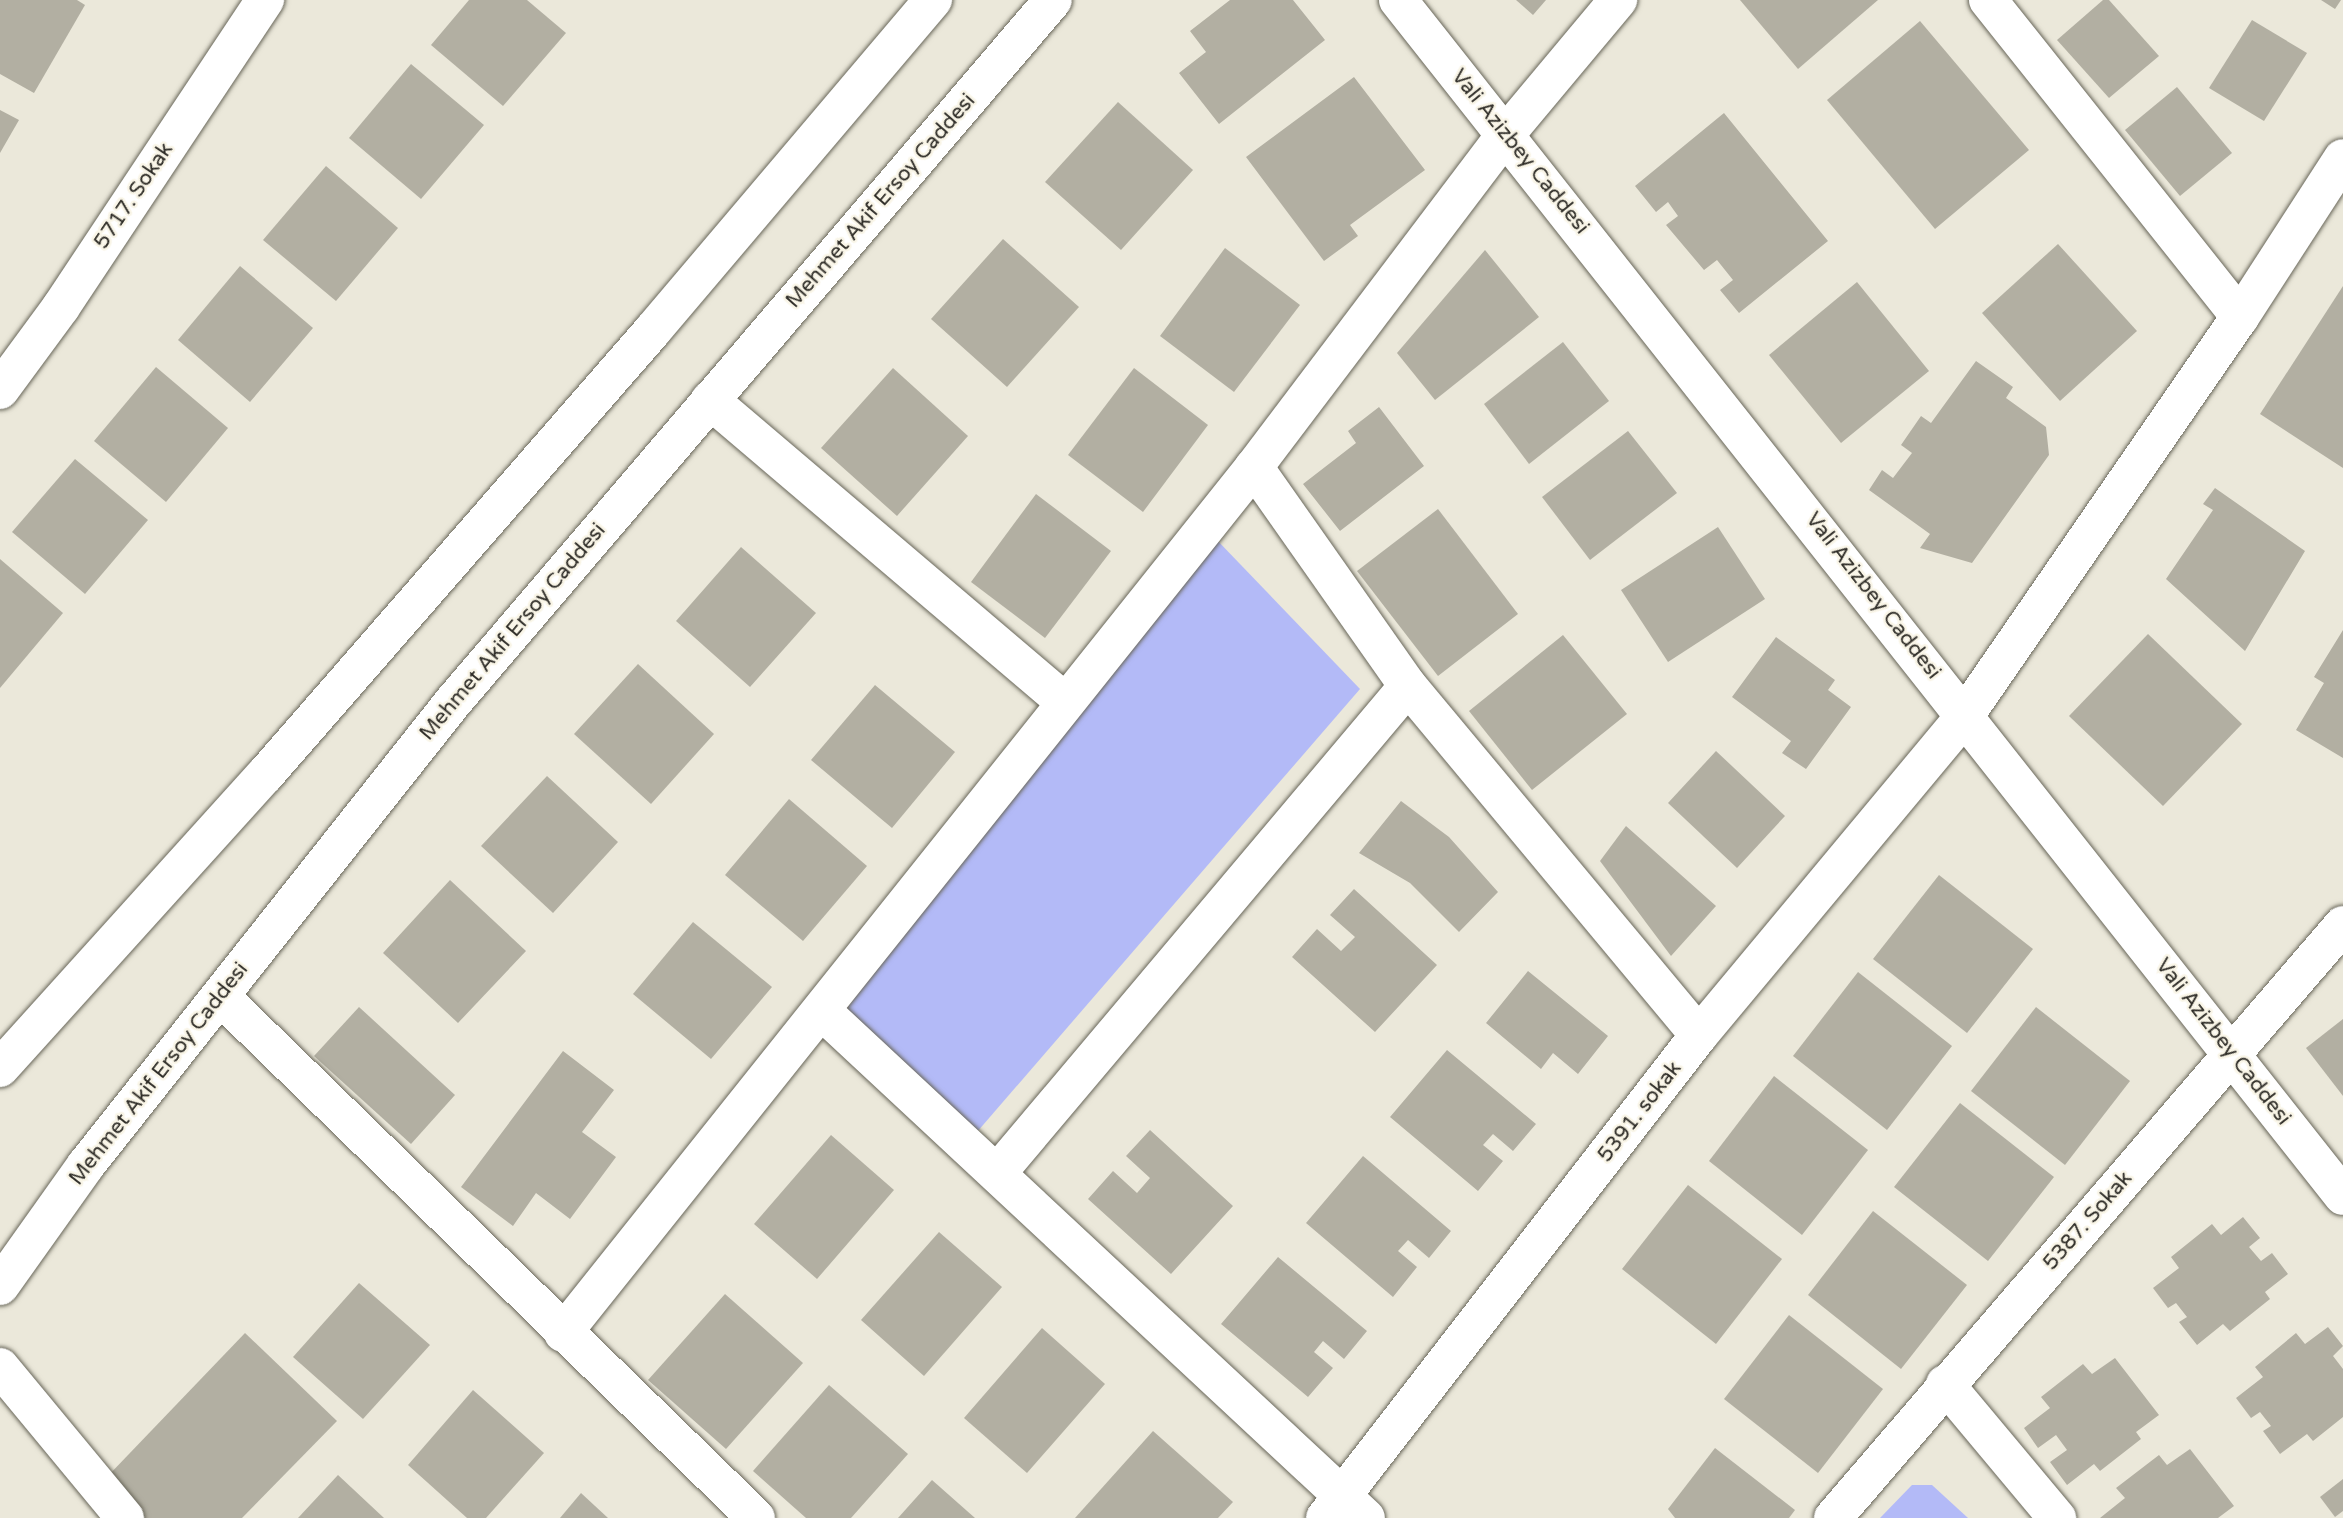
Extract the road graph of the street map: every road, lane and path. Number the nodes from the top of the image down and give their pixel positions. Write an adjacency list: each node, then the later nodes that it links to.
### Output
1 (265, 0): 10 (street, 5717. Sokak)
2 (933, 0): 21 (street)
3 (1053, 0): 11 (street, Mehmet Akif Ersoy Caddesi)
4 (1398, 0): 7 (street, Vali Azizbey Caddesi)
5 (1618, 0): 7 (street)
6 (1988, 0): 9 (street)
7 (1506, 134): 12 (street); 15 (street, Vali Azizbey Caddesi)
8 (2343, 159): 9 (street, 5391. sokak)
9 (2240, 317): 15 (street, 5391. sokak)
10 (0, 390)
11 (710, 400): 14 (street); 17 (street, Mehmet Akif Ersoy Caddesi)
12 (1254, 467): 13 (street); 14 (street)
13 (1408, 686): 19 (street); 22 (street)
14 (1065, 702): 18 (street)
15 (1966, 714): 19 (street, 5391. sokak); 20 (street, Vali Azizbey Caddesi)
16 (2343, 925): 20 (street, 5387. Sokak)
17 (220, 996): 24 (street, Mehmet Akif Ersoy Caddesi); 25 (street)
18 (823, 1012): 22 (street); 25 (street)
19 (1699, 1035): 28 (street, 5391. sokak)
20 (2233, 1056): 23 (street, Vali Azizbey Caddesi); 27 (street, 5387. Sokak)
21 (0, 1068)
22 (999, 1171): 28 (street)
23 (2343, 1196)
24 (0, 1286)
25 (563, 1333): 30 (street)
26 (0, 1367): 29 (street)
27 (1945, 1384): 31 (street, 5387. Sokak); 32 (street)
28 (1345, 1511)
29 (125, 1518)
30 (756, 1518)
31 (1832, 1518)
32 (2057, 1518)

